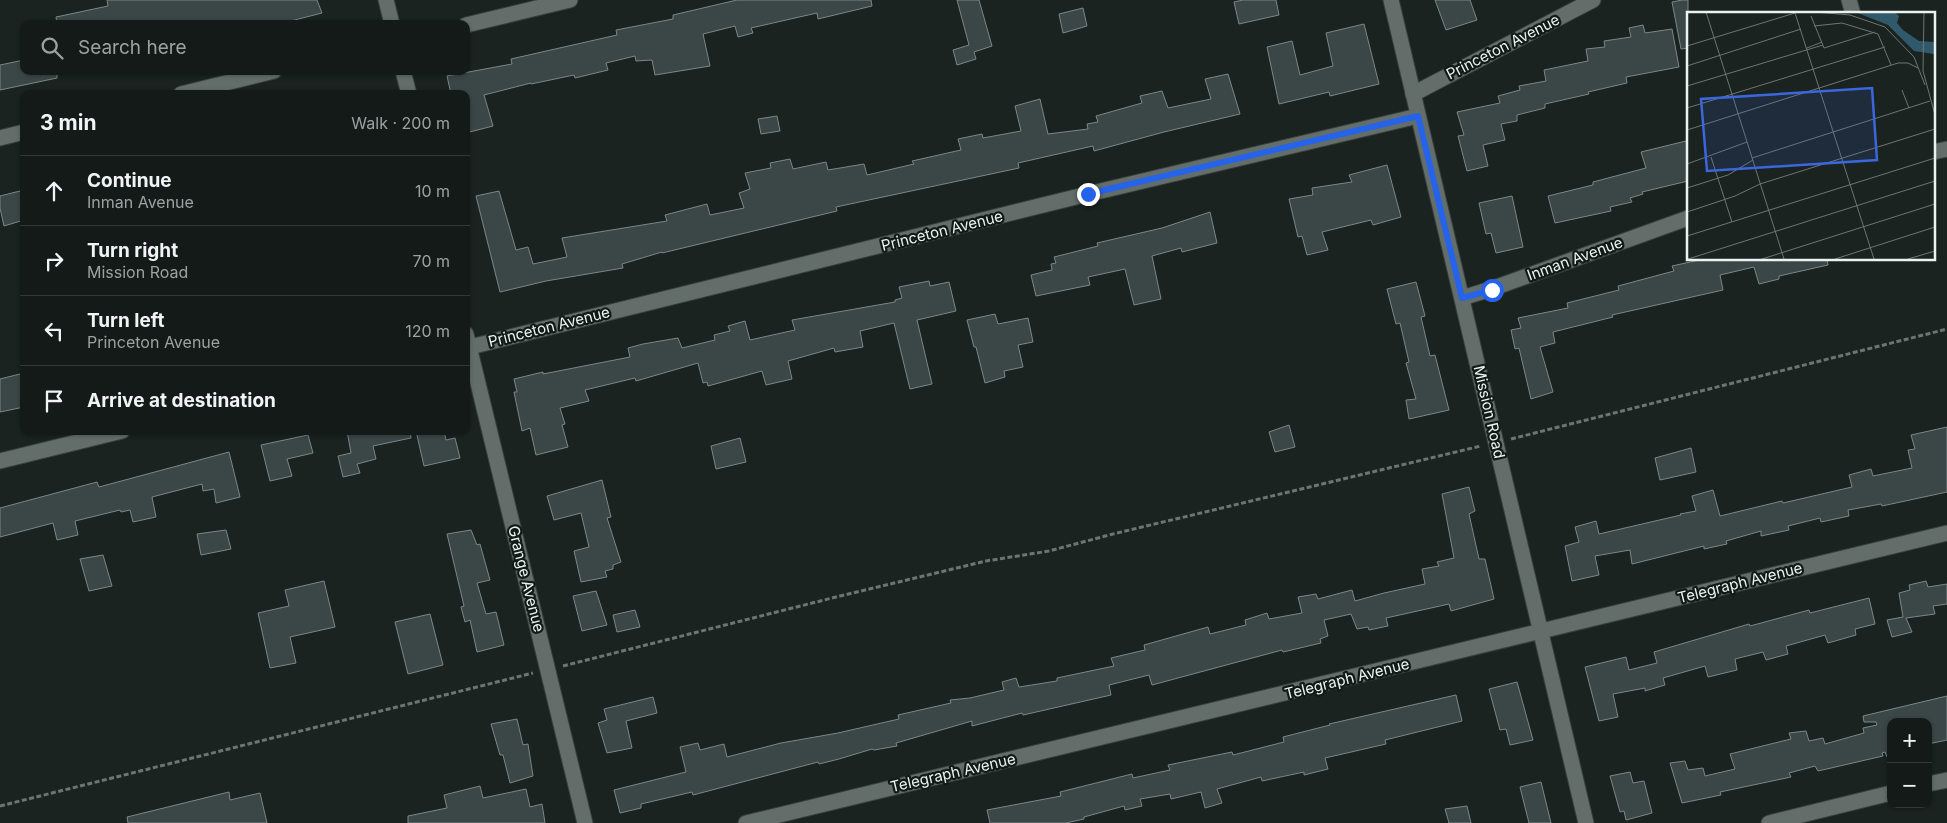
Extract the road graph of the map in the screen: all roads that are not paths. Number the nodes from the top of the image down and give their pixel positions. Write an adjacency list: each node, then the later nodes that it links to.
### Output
1 (386, 0): 5 (street)
2 (570, 0): 6 (street)
3 (1391, 0): 11 (street, Mission Road)
4 (1593, 0): 11 (street, Princeton Avenue)
5 (391, 20)
6 (470, 24)
7 (258, 75): 9 (street)
8 (404, 75): 10 (street)
9 (197, 90)
10 (408, 90)
11 (1413, 94): 12 (street, Mission Road)
12 (1418, 116): 18 (street, Mission Road); 19 (street, Princeton Avenue)
13 (20, 133): 14 (street)
14 (0, 138)
15 (1947, 149): 16 (street)
16 (1934, 152)
17 (1687, 218): 18 (street, Inman Avenue)
18 (1462, 298): 24 (street, Mission Road)
19 (470, 342)
20 (470, 355): 28 (street, Grange Avenue)
21 (106, 435): 22 (street)
22 (0, 461)
23 (1947, 533): 24 (street, Telegraph Avenue)
24 (1541, 632): 29 (street, Telegraph Avenue); 30 (street, Mission Road)
25 (1947, 780): 26 (street)
26 (1932, 783)
27 (1887, 794): 31 (street)
28 (585, 823)
29 (746, 823)
30 (1586, 823)
31 (1769, 823)

